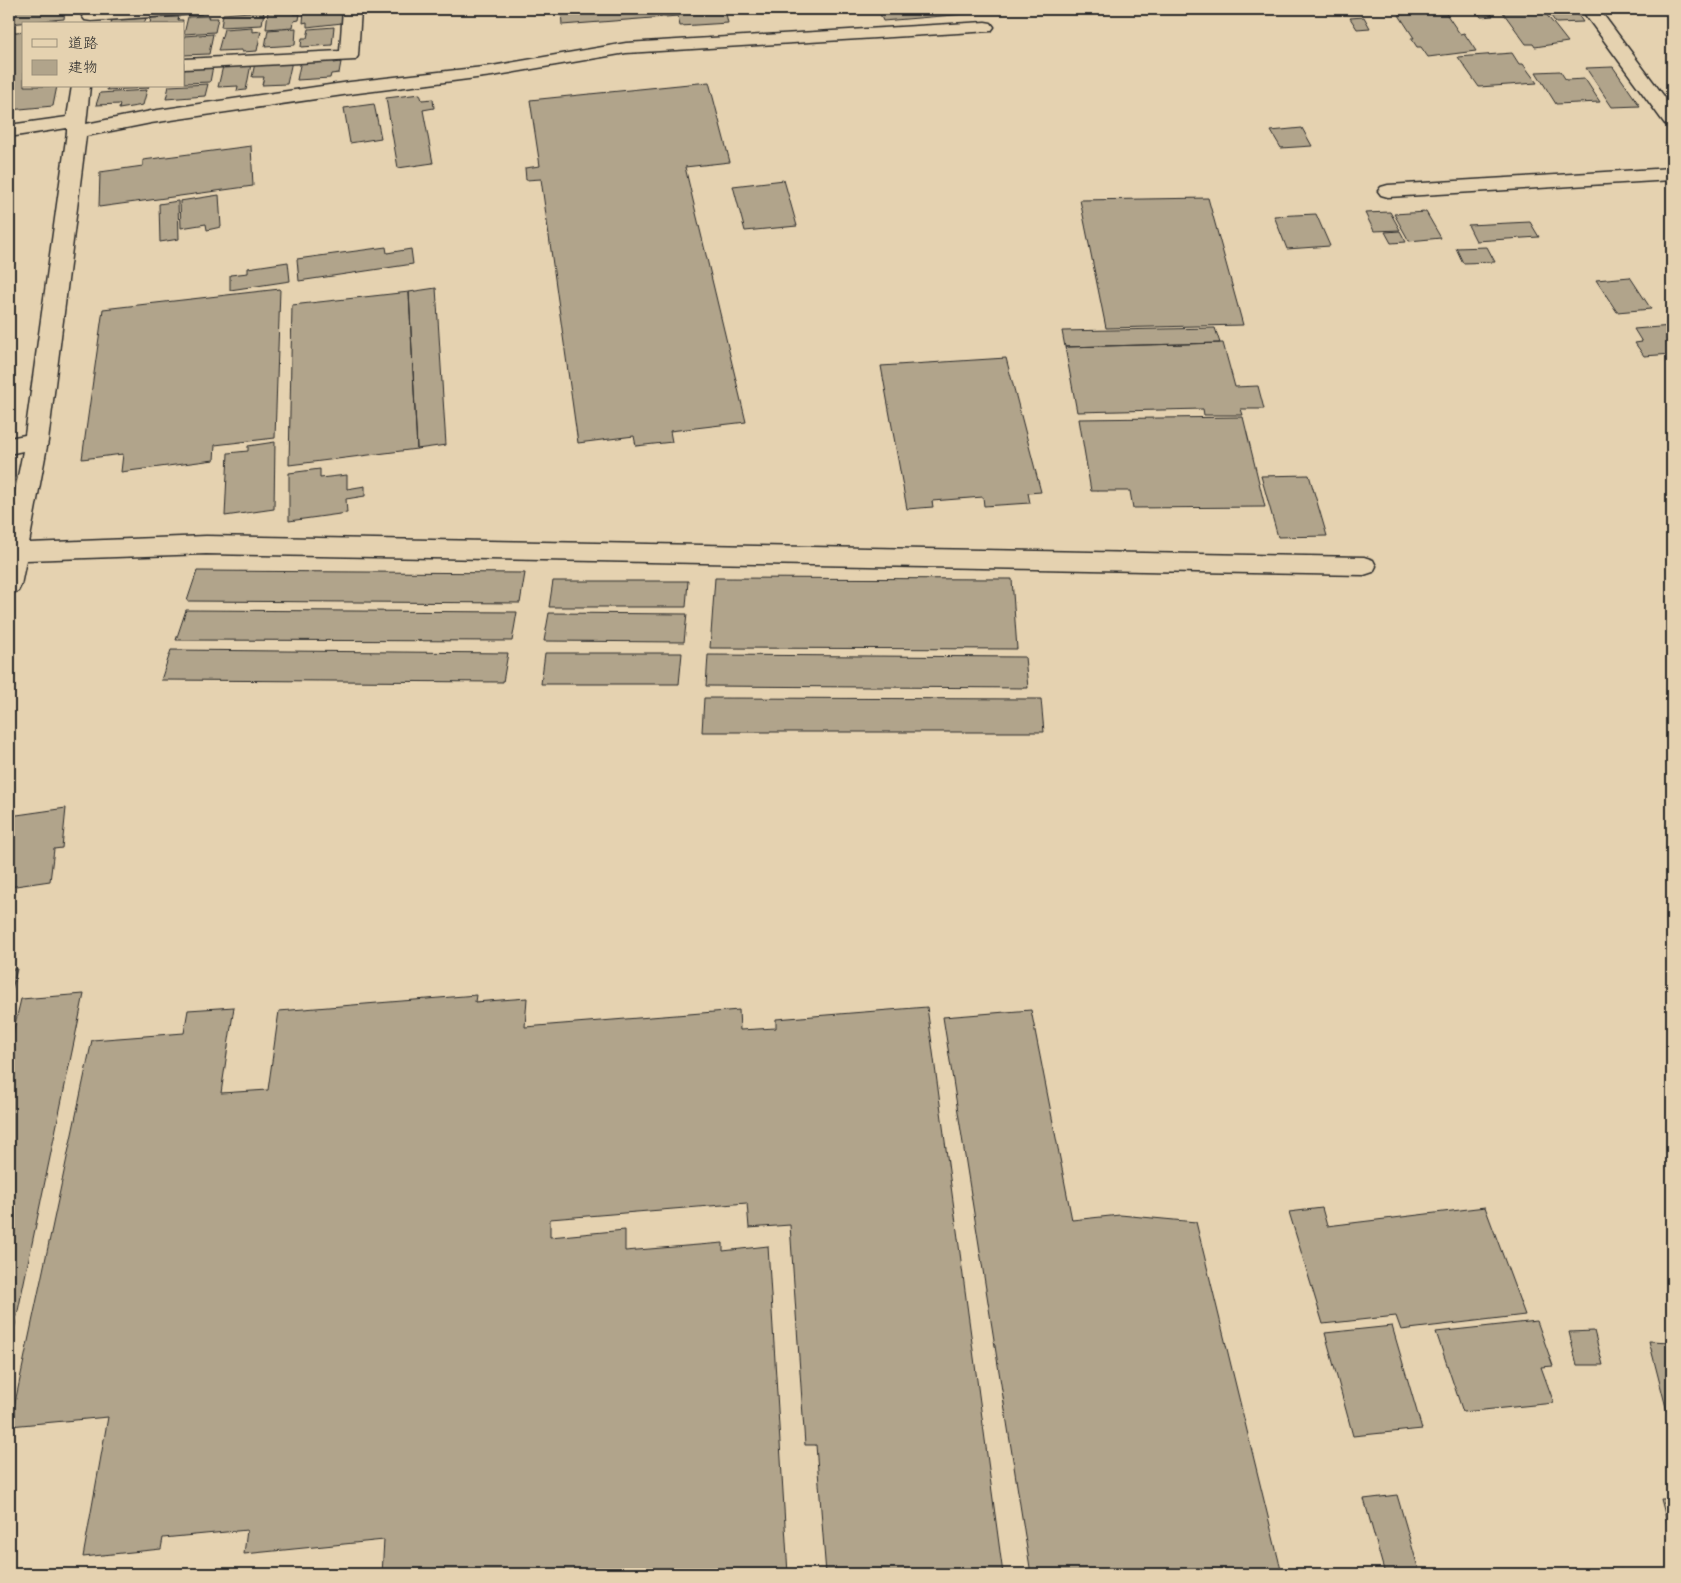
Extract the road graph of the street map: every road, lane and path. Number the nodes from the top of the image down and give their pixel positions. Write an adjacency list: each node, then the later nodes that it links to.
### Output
1 (195, 9): 4 (street)
2 (352, 9): 6 (street)
3 (1590, 9): 10 (street)
4 (91, 16)
5 (985, 27): 9 (street)
6 (349, 56): 7 (street); 9 (street)
7 (185, 64)
8 (81, 88): 11 (street)
9 (350, 88): 11 (street)
10 (1672, 120)
11 (77, 126): 12 (street); 15 (street)
12 (9, 131)
13 (1672, 174): 14 (street)
14 (1388, 191)
15 (36, 441): 16 (street); 17 (street)
16 (9, 446)
17 (16, 552): 18 (street); 19 (street)
18 (1364, 566)
19 (9, 584)

